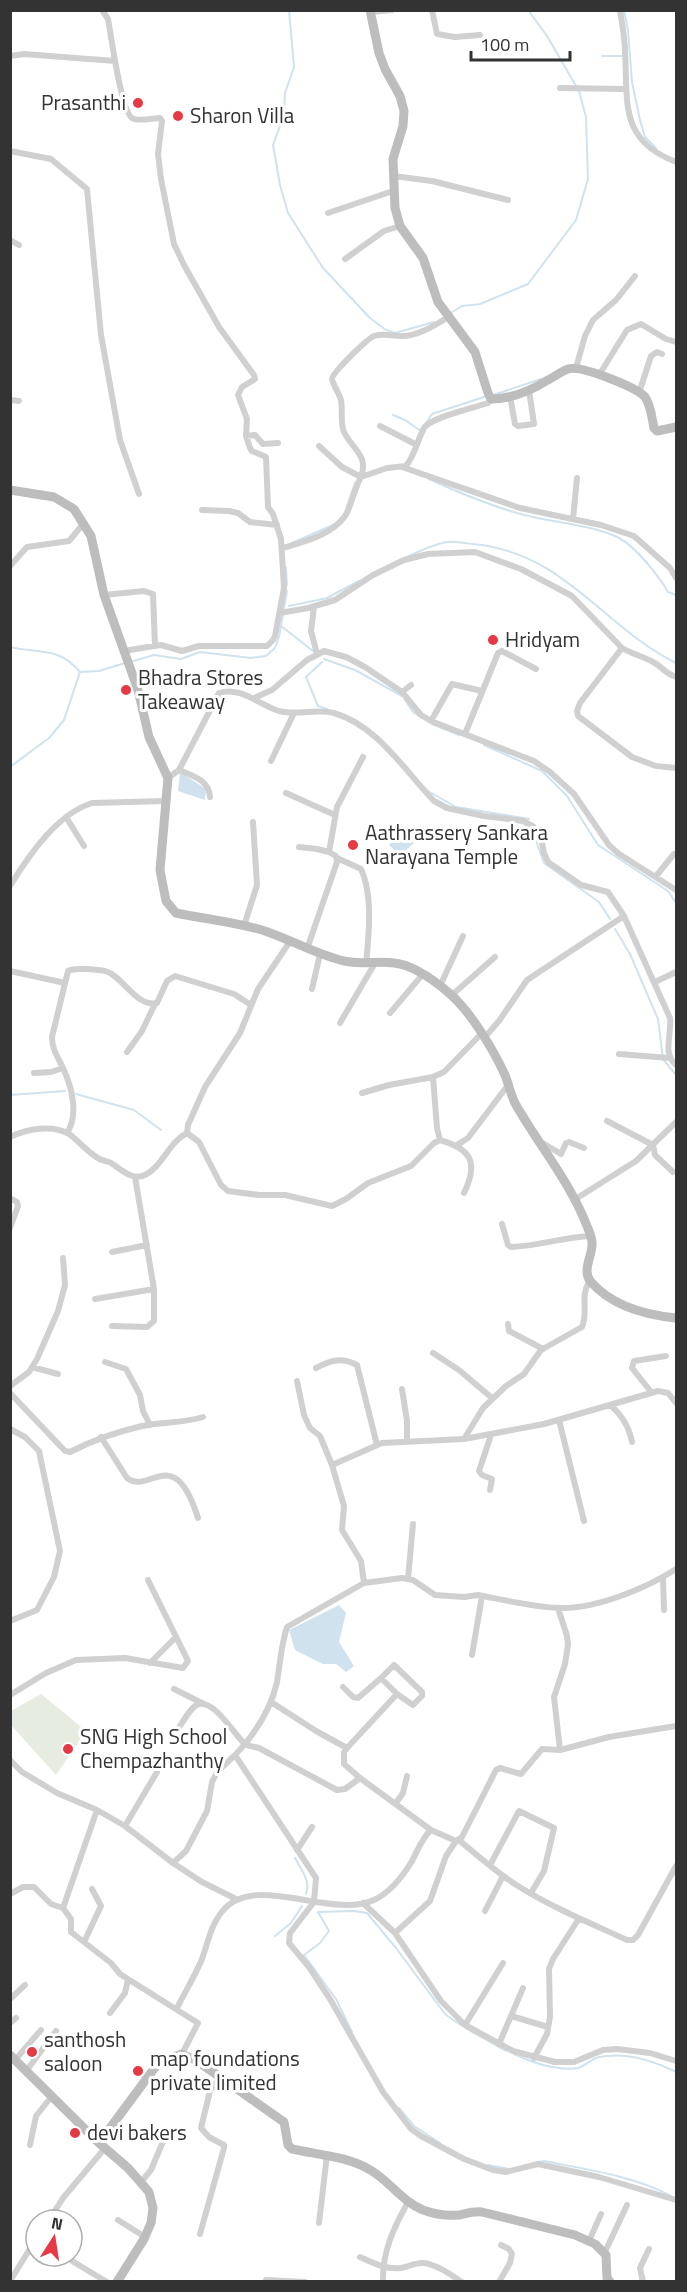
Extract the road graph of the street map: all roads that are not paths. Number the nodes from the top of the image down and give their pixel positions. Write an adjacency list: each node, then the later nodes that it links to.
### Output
1 (102, 10): 8 (street)
2 (392, 10): 5 (street)
3 (432, 10): 6 (street)
4 (620, 10): 10 (street)
5 (371, 11): 13 (main road)
6 (480, 35)
7 (10, 56): 8 (street)
8 (114, 61): 35 (street)
9 (560, 88): 10 (street)
10 (626, 89): 12 (street)
11 (10, 151): 43 (street)
12 (676, 162)
13 (393, 176): 14 (main road); 15 (street)
14 (393, 191): 16 (street); 17 (main road)
15 (508, 200)
16 (328, 213)
17 (400, 226): 20 (street); 22 (main road)
18 (10, 240): 19 (street)
19 (19, 245)
20 (345, 259)
21 (635, 276): 25 (street)
22 (446, 314): 30 (main road); 40 (street)
23 (676, 342): 26 (street)
24 (662, 354): 28 (street)
25 (576, 368): 26 (main road); 27 (main road)
26 (599, 375): 28 (main road)
27 (529, 390): 29 (main road); 29 (street)
28 (639, 393): 34 (main road)
29 (510, 396): 30 (main road)
30 (491, 399): 37 (street)
31 (10, 400): 32 (street)
32 (19, 401)
33 (380, 426): 37 (street)
34 (676, 427)
35 (246, 436): 36 (street); 47 (street)
36 (278, 443)
37 (416, 444): 39 (street)
38 (319, 446): 40 (street)
39 (402, 467): 40 (street); 45 (street)
40 (359, 476): 48 (street)
41 (577, 478): 45 (street)
42 (10, 490): 46 (main road)
43 (139, 494)
44 (202, 510): 47 (street)
45 (573, 519): 50 (street)
46 (84, 523): 49 (street); 51 (main road)
47 (277, 525): 48 (street)
48 (286, 547): 53 (street)
49 (10, 566)
50 (676, 578)
51 (104, 595): 54 (street); 57 (main road)
52 (314, 607): 53 (street); 55 (street); 56 (street)
53 (282, 613): 54 (street)
54 (155, 646): 57 (street)
55 (622, 648): 59 (street); 69 (street)
56 (317, 654): 62 (street); 63 (street)
57 (125, 655): 71 (main road)
58 (536, 669): 61 (street)
59 (676, 677)
60 (411, 685): 62 (street)
61 (482, 691): 65 (street); 66 (street)
62 (402, 692): 65 (street)
63 (254, 698): 64 (street); 70 (street)
64 (294, 713): 68 (street); 86 (street)
65 (431, 721): 66 (street)
66 (465, 734): 83 (street)
67 (363, 757): 75 (street)
68 (271, 761)
69 (676, 768)
70 (179, 770): 71 (street); 73 (street)
71 (168, 778): 74 (main road)
72 (286, 793): 75 (street)
73 (210, 797)
74 (165, 801): 76 (street); 87 (main road)
75 (335, 815): 80 (street)
76 (66, 818): 78 (street); 84 (street)
77 (253, 822): 87 (street)
78 (84, 846)
79 (299, 847): 80 (street)
80 (329, 852): 82 (street)
81 (674, 854): 83 (street)
82 (337, 858): 90 (street); 93 (street)
83 (656, 876): 85 (street)
84 (10, 886)
85 (676, 890)
86 (624, 916): 97 (street); 106 (street)
87 (244, 926): 89 (main road)
88 (463, 936): 99 (street)
89 (291, 940): 90 (main road); 103 (street)
90 (307, 949): 91 (main road)
91 (320, 954): 93 (main road); 100 (street)
92 (495, 957): 101 (street)
93 (371, 964): 96 (main road); 105 (street)
94 (10, 970): 98 (street)
95 (676, 972): 97 (street)
96 (423, 974): 99 (main road); 104 (street)
97 (655, 982): 109 (street)
98 (65, 983): 102 (street); 111 (street)
99 (440, 986): 101 (main road)
100 (312, 989)
101 (452, 995): 106 (main road)
102 (155, 1004): 103 (street); 107 (street)
103 (251, 1005): 119 (street)
104 (390, 1013)
105 (340, 1023)
106 (484, 1035): 113 (street); 114 (main road)
107 (126, 1052)
108 (619, 1054): 109 (street)
109 (669, 1058): 110 (street)
110 (676, 1065)
111 (63, 1068): 112 (street); 118 (street)
112 (34, 1073)
113 (433, 1077): 115 (street); 121 (street)
114 (508, 1085): 122 (main road); 123 (street)
115 (362, 1093)
116 (607, 1121): 124 (street)
117 (676, 1122): 124 (street)
118 (67, 1133): 120 (street); 127 (street)
119 (187, 1133): 121 (street); 127 (street)
120 (10, 1137)
121 (440, 1140): 123 (street)
122 (541, 1142): 125 (street); 130 (main road)
123 (458, 1145): 128 (street)
124 (652, 1145): 126 (street); 130 (street)
125 (584, 1148)
126 (673, 1172)
127 (135, 1177): 134 (street)
128 (464, 1192)
129 (10, 1198): 132 (street)
130 (574, 1200): 133 (main road)
131 (502, 1224): 133 (street)
132 (10, 1228)
133 (591, 1236): 137 (main road)
134 (147, 1245): 135 (street); 138 (street)
135 (112, 1252)
136 (63, 1258): 147 (street)
137 (590, 1281): 140 (main road); 143 (street)
138 (154, 1289): 139 (street); 142 (street)
139 (95, 1299)
140 (676, 1318)
141 (508, 1324): 143 (street)
142 (112, 1326)
143 (543, 1349): 155 (street)
144 (434, 1353): 155 (street)
145 (666, 1356): 154 (street)
146 (105, 1362): 160 (street)
147 (32, 1367): 149 (street); 151 (street)
148 (316, 1368): 167 (street)
149 (58, 1374)
150 (297, 1381): 168 (street)
151 (10, 1386)
152 (402, 1389): 165 (street)
153 (10, 1393): 163 (street)
154 (652, 1393): 156 (street); 157 (street)
155 (492, 1398): 164 (street)
156 (676, 1403)
157 (610, 1405): 159 (street); 166 (street)
158 (203, 1417): 160 (street)
159 (559, 1420): 162 (street); 171 (street)
160 (150, 1425): 163 (street)
161 (10, 1429): 181 (street)
162 (491, 1435): 164 (street); 169 (street)
163 (101, 1437): 170 (street)
164 (464, 1439): 165 (street)
165 (407, 1441): 167 (street)
166 (632, 1442)
167 (377, 1445): 168 (street)
168 (332, 1465): 177 (street)
169 (490, 1490)
170 (198, 1518)
171 (584, 1521)
172 (413, 1524): 175 (street)
173 (676, 1569): 174 (street)
174 (663, 1578): 179 (street); 180 (street)
175 (408, 1579): 177 (street); 178 (street)
176 (148, 1580): 182 (street)
177 (364, 1583): 190 (street)
178 (482, 1596): 179 (street); 183 (street)
179 (558, 1608): 196 (street)
180 (664, 1610)
181 (10, 1621)
182 (176, 1637): 184 (street); 184 (street)
183 (472, 1655)
184 (150, 1663): 189 (street)
185 (381, 1678): 186 (street); 188 (street); 188 (street)
186 (343, 1687)
187 (174, 1689): 191 (street)
188 (397, 1694): 195 (street)
189 (10, 1695)
190 (271, 1702): 194 (street); 195 (street)
191 (204, 1704): 193 (street); 194 (street)
192 (676, 1726): 196 (street)
193 (177, 1729)
194 (246, 1744): 197 (street); 201 (street)
195 (347, 1748): 201 (street)
196 (560, 1750): 207 (street)
197 (235, 1755): 208 (street); 209 (street)
198 (10, 1760): 203 (street)
199 (157, 1772): 204 (street)
200 (407, 1776): 202 (street)
201 (360, 1778): 202 (street)
202 (396, 1803): 206 (street)
203 (97, 1810): 204 (street); 219 (street)
204 (124, 1826): 209 (street)
205 (312, 1827): 208 (street)
206 (432, 1830): 207 (street); 218 (street)
207 (457, 1840): 210 (street); 222 (street)
208 (297, 1850): 217 (street)
209 (173, 1863): 216 (street)
210 (490, 1865): 212 (street); 214 (street)
211 (676, 1869): 221 (street)
212 (503, 1876): 214 (street); 220 (street)
213 (92, 1889): 223 (street)
214 (531, 1893): 221 (street)
215 (10, 1894): 219 (street)
216 (236, 1899): 217 (street); 229 (street)
217 (314, 1902): 218 (street); 251 (street)
218 (363, 1903): 222 (street)
219 (63, 1908): 223 (street)
220 (485, 1911)
221 (579, 1920): 235 (street)
222 (395, 1933): 234 (street)
223 (84, 1942): 225 (street)
224 (503, 1963): 234 (street)
225 (128, 1979): 229 (street); 230 (street)
226 (25, 1985): 228 (street)
227 (523, 1988): 231 (street)
228 (10, 1999)
229 (177, 2008): 239 (street)
230 (110, 2013)
231 (511, 2016): 235 (street); 238 (street)
232 (16, 2018): 233 (street)
233 (10, 2023)
234 (465, 2025): 238 (street)
235 (548, 2027): 241 (street)
236 (41, 2030): 240 (street)
237 (56, 2031): 243 (street)
238 (499, 2044): 241 (street)
239 (182, 2054): 244 (main road); 248 (main road)
240 (13, 2057): 243 (main road)
241 (534, 2058): 242 (street)
242 (676, 2059)
243 (27, 2070): 245 (main road)
244 (220, 2077): 249 (main road); 258 (street)
245 (52, 2096): 247 (street); 248 (main road)
246 (168, 2132): 250 (street)
247 (30, 2145)
248 (102, 2145): 250 (main road); 254 (street)
249 (327, 2155): 252 (main road); 257 (street)
250 (141, 2182): 259 (main road)
251 (676, 2200)
252 (408, 2202): 260 (main road); 266 (street)
253 (627, 2205): 263 (street)
254 (57, 2208)
255 (601, 2214): 260 (street)
256 (118, 2220): 259 (street)
257 (319, 2223)
258 (200, 2234)
259 (145, 2237): 272 (main road)
260 (589, 2241): 263 (main road)
261 (501, 2245): 276 (street)
262 (649, 2249): 278 (street)
263 (604, 2254): 277 (main road)
264 (360, 2257): 266 (street)
265 (24, 2258): 270 (street)
266 (382, 2267): 268 (street); 274 (street)
267 (84, 2268): 271 (street)
268 (453, 2279): 275 (street)
269 (266, 2280): 273 (street)
270 (10, 2281)
271 (107, 2282)
272 (117, 2282)
273 (305, 2282)
274 (383, 2282)
275 (462, 2282)
276 (499, 2282)
277 (610, 2282)
278 (643, 2282)

